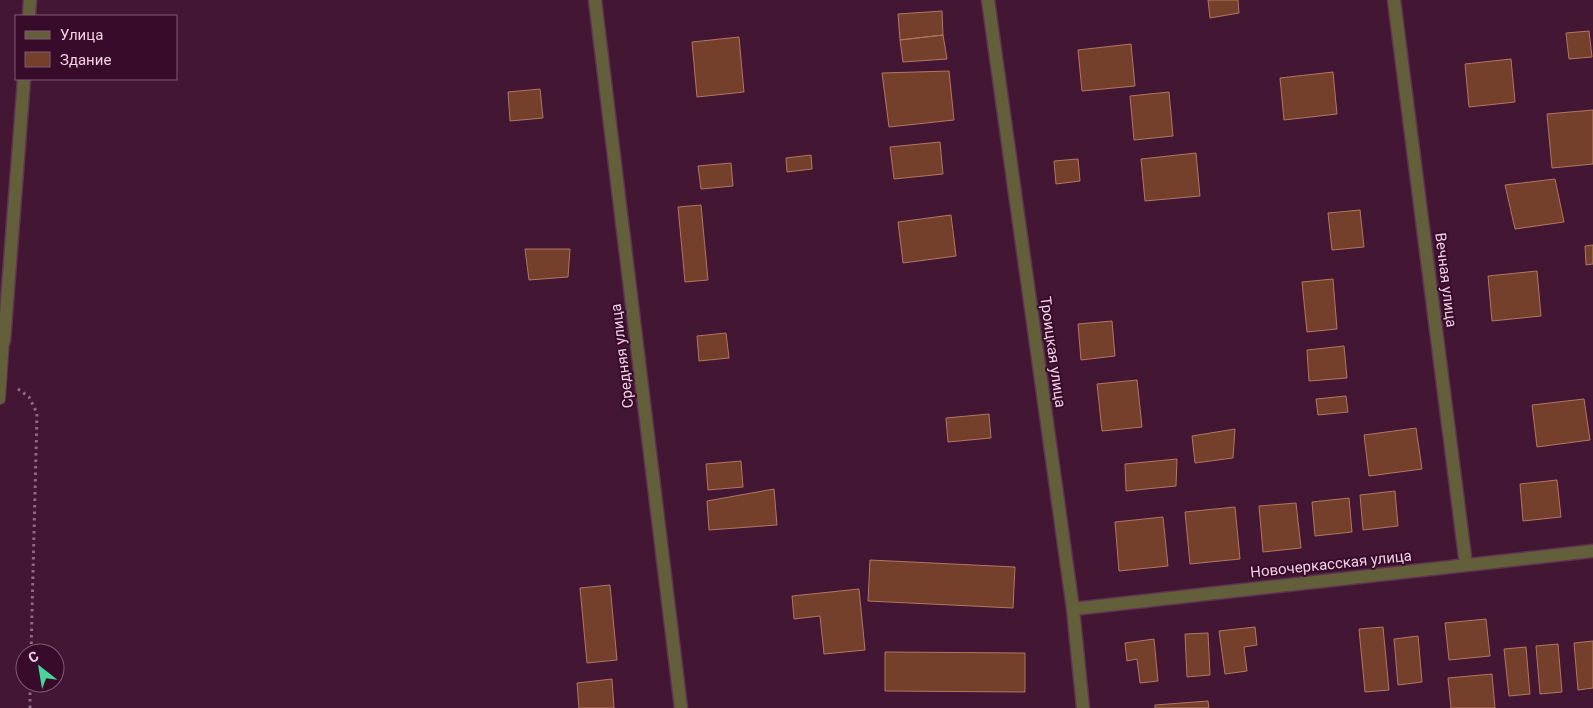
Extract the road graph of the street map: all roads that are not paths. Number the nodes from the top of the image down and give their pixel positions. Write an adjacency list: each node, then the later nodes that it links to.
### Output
1 (30, 0): 5 (street)
2 (596, 0): 12 (street, Средняя улица)
3 (988, 0): 11 (street, Троицкая улица)
4 (1394, 0): 10 (street, Вечная улица)
5 (28, 15)
6 (24, 80): 7 (street)
7 (2, 341): 8 (lane)
8 (0, 399)
9 (1593, 552): 10 (street, Новочеркасская улица)
10 (1466, 565): 11 (street, Новочеркасская улица)
11 (1073, 609): 13 (street, Троицкая улица)
12 (681, 708)
13 (1083, 708)

